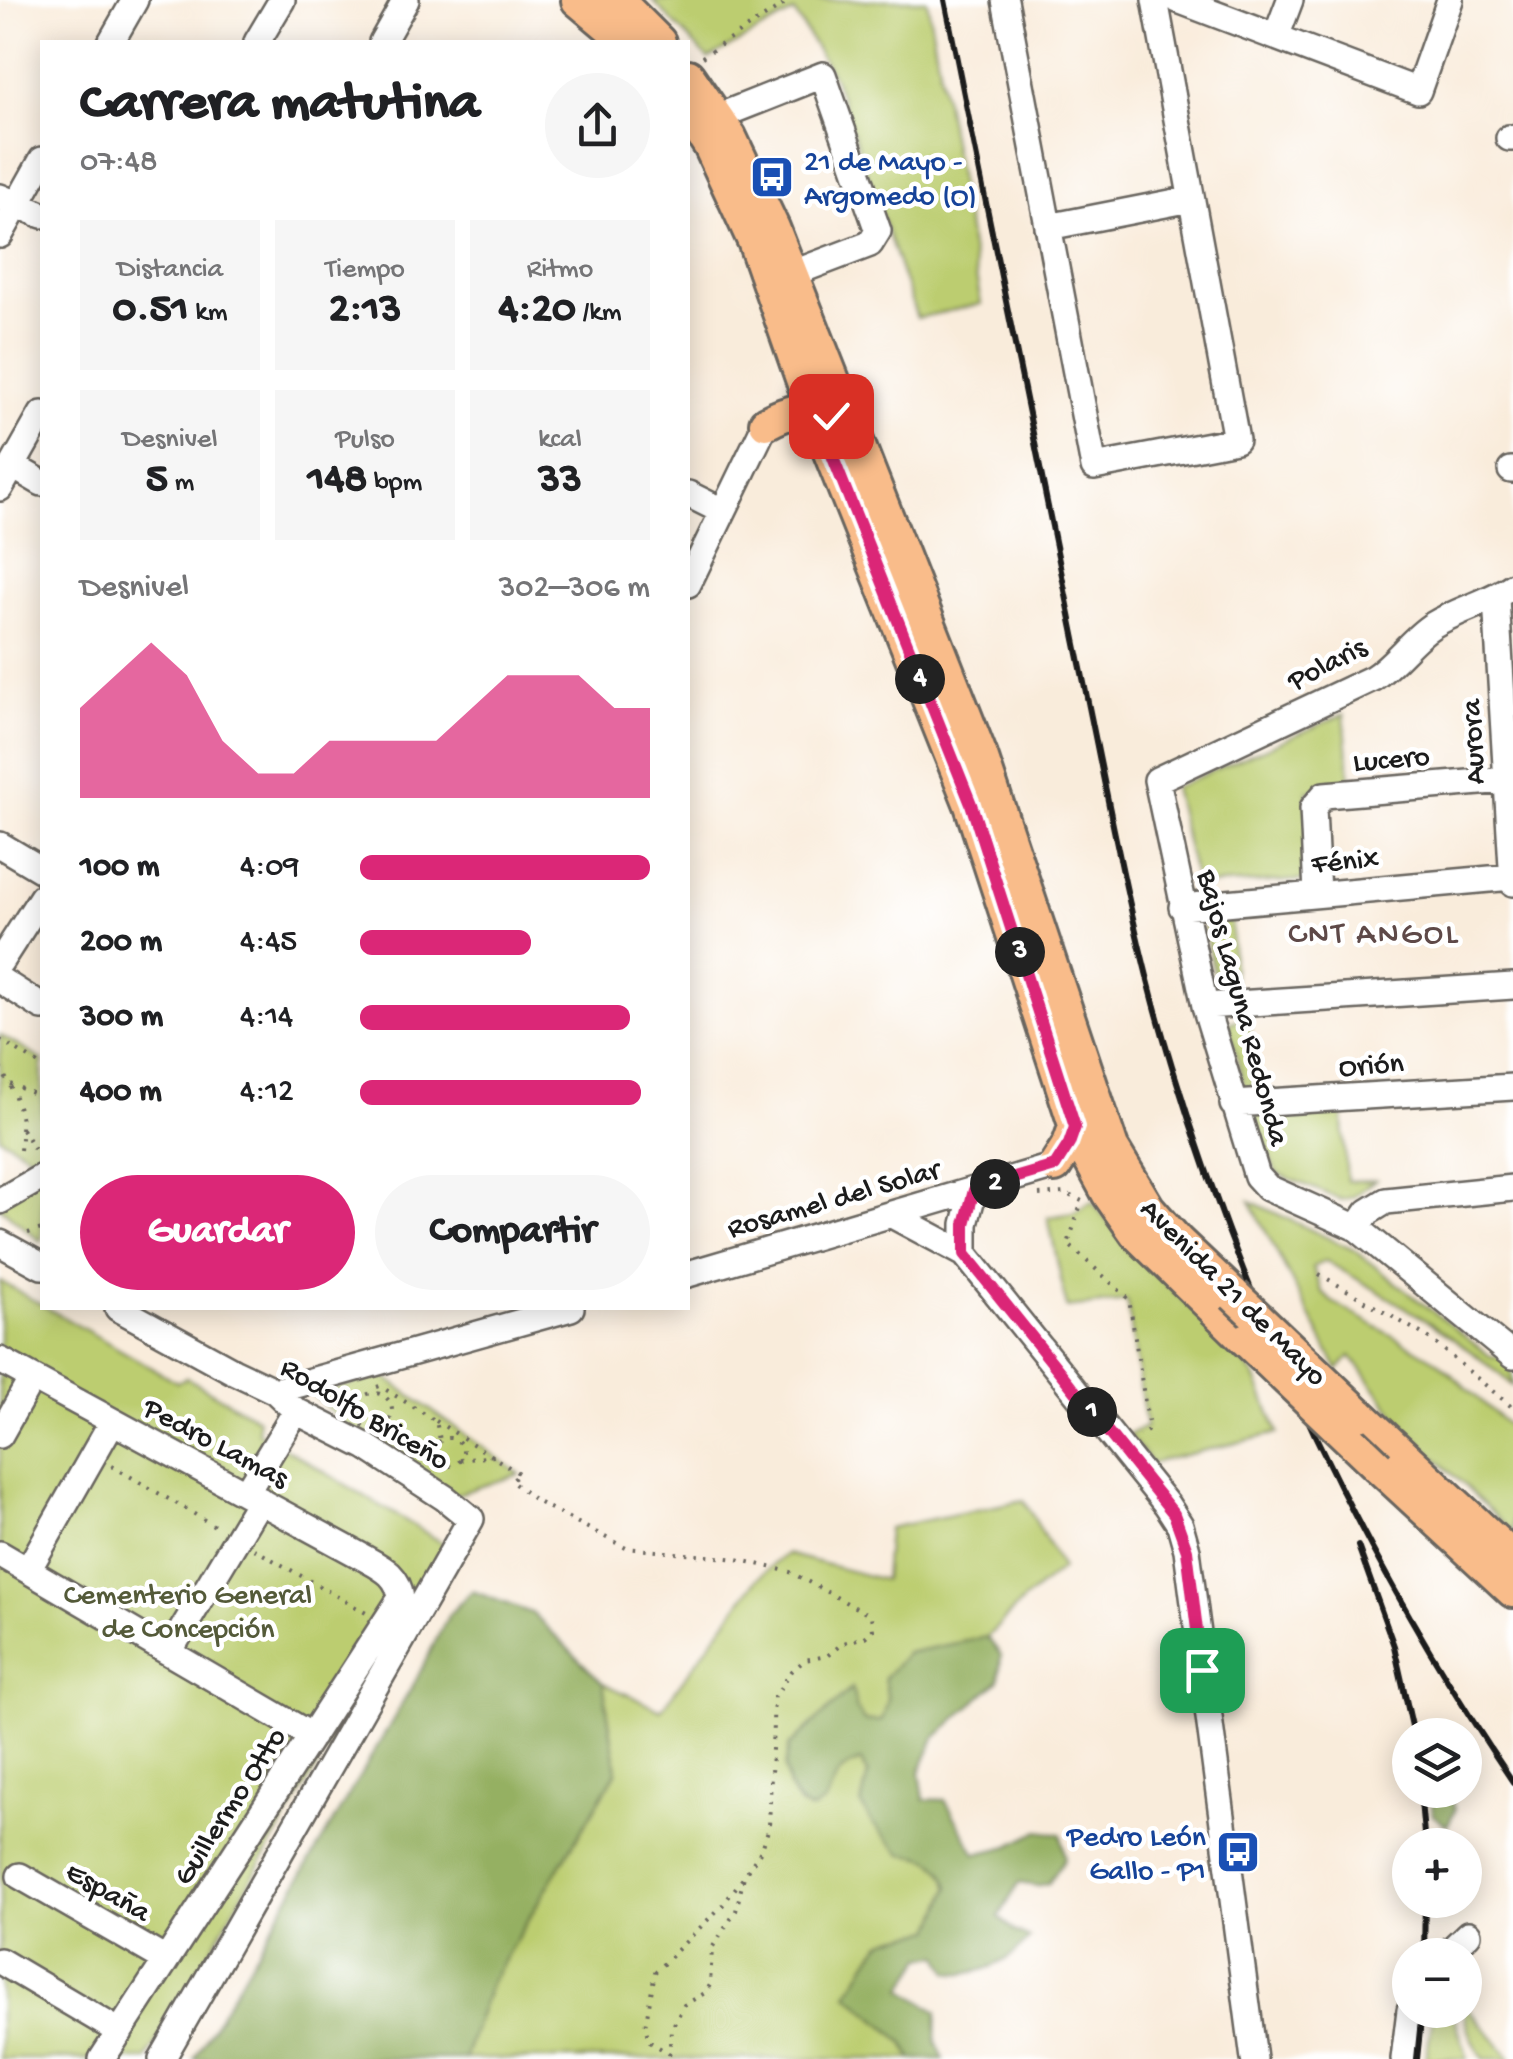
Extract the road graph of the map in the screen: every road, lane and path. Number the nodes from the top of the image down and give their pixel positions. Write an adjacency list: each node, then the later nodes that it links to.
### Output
1 (135, 0): 13 (street)
2 (282, 0): 14 (street)
3 (406, 0): 15 (street)
4 (578, 0): 16 (main road)
5 (617, 0): 17 (main road)
6 (786, 0): 18 (path)
7 (1006, 0): 24 (street)
8 (1155, 0): 21 (street)
9 (1178, 0): 12 (street)
10 (1290, 0): 12 (street)
11 (1450, 0): 12 (street)
12 (1276, 37)
13 (112, 40)
14 (258, 40)
15 (383, 40)
16 (626, 40)
17 (657, 40)
18 (699, 73): 19 (main road, Avenida 21 de Mayo)
19 (702, 114): 26 (main road, Avenida 21 de Mayo); 26 (street); 27 (main road, Avenida 21 de Mayo)
20 (40, 162): 22 (street)
21 (1192, 199): 24 (street); 24 (street)
22 (6, 203): 23 (street); 25 (street)
23 (40, 214)
24 (1048, 227)
25 (0, 235)
26 (791, 274): 31 (main road, Avenida 21 de Mayo)
27 (790, 340): 28 (main road, Avenida 21 de Mayo); 30 (main road)
28 (814, 410): 30 (main road); 31 (main road); 58 (main road, Avenida 21 de Mayo)
29 (40, 418): 32 (street)
30 (766, 423): 35 (street)
31 (850, 430): 96 (main road, Avenida 21 de Mayo, bridge)
32 (6, 477): 33 (street)
33 (40, 483)
34 (690, 495): 35 (street)
35 (722, 510): 36 (street)
36 (690, 580)
37 (1504, 592): 38 (street, Polaris); 39 (street, Aurora)
38 (1157, 780): 45 (street, Bajos Laguna Redonda)
39 (1505, 780): 42 (street, Aurora); 43 (street, Lucero)
40 (0, 844): 41 (street)
41 (40, 869)
42 (1513, 880): 43 (street, Fénix)
43 (1317, 894): 45 (street, Fénix)
44 (40, 900): 46 (street)
45 (1182, 906): 50 (street, Bajos Laguna Redonda)
46 (0, 962)
47 (0, 980): 49 (street)
48 (1513, 986): 50 (street)
49 (40, 1006)
50 (1205, 1006): 57 (street, Bajos Laguna Redonda)
51 (0, 1040): 52 (path)
52 (40, 1065)
53 (0, 1068): 54 (path)
54 (10, 1084): 56 (path); 59 (path)
55 (1513, 1087): 57 (street, Orión)
56 (40, 1096)
57 (1233, 1104): 69 (street, Bajos Laguna Redonda)
58 (1075, 1127): 62 (main road); 64 (main road, Avenida 21 de Mayo)
59 (22, 1130): 60 (path); 61 (path)
60 (20, 1150)
61 (40, 1159)
62 (1055, 1166): 64 (main road); 66 (street, Rosamel del Solar)
63 (40, 1177): 67 (street)
64 (1089, 1187): 91 (path); 99 (main road, Avenida 21 de Mayo, bridge)
65 (1513, 1188): 69 (street)
66 (974, 1190): 68 (street, Rosamel del Solar); 71 (street)
67 (0, 1201)
68 (892, 1215): 71 (street); 73 (street, Rosamel del Solar)
69 (1357, 1228): 78 (street, Bajos Laguna Redonda)
70 (0, 1243): 72 (street)
71 (965, 1254): 91 (street)
72 (40, 1265)
73 (690, 1273)
74 (1319, 1274): 84 (path)
75 (122, 1310): 80 (street, Rodolfo Briceño)
76 (556, 1310): 82 (street)
77 (217, 1343): 80 (street)
78 (1513, 1356)
79 (0, 1360): 81 (street, Pedro Lamas)
80 (233, 1371): 82 (street, Rodolfo Briceño)
81 (32, 1378): 87 (street, Pedro Lamas); 89 (street)
82 (276, 1391): 85 (street, Rodolfo Briceño)
83 (322, 1404): 86 (path)
84 (1513, 1408)
85 (296, 1411): 94 (street); 112 (street, Rodolfo Briceño)
86 (436, 1421): 90 (path); 92 (path)
87 (112, 1422): 94 (street, Pedro Lamas); 97 (street)
88 (376, 1429): 88 (path)
89 (0, 1435)
90 (440, 1440): 93 (path); 93 (path)
91 (1118, 1443): 113 (street)
92 (494, 1456): 93 (path); 103 (path)
93 (460, 1460)
94 (253, 1497): 98 (street, Pedro Lamas); 100 (street)
95 (0, 1554): 97 (street)
96 (1513, 1558)
97 (28, 1570): 100 (street)
98 (400, 1585): 101 (street, Guillermo Otto)
99 (1513, 1591)
100 (169, 1652): 101 (street)
101 (312, 1736): 106 (street, Guillermo Otto)
102 (20, 1876): 106 (street, España)
103 (744, 1876): 110 (path); 110 (path)
104 (1468, 1934): 105 (street)
105 (1464, 1938)
106 (166, 1960): 109 (street, Guillermo Otto)
107 (0, 1961): 109 (street)
108 (1408, 2028): 114 (street)
109 (120, 2032): 111 (street, Guillermo Otto)
110 (670, 2056)
111 (102, 2059)
112 (162, 2059)
113 (1254, 2059)
114 (1404, 2059)

